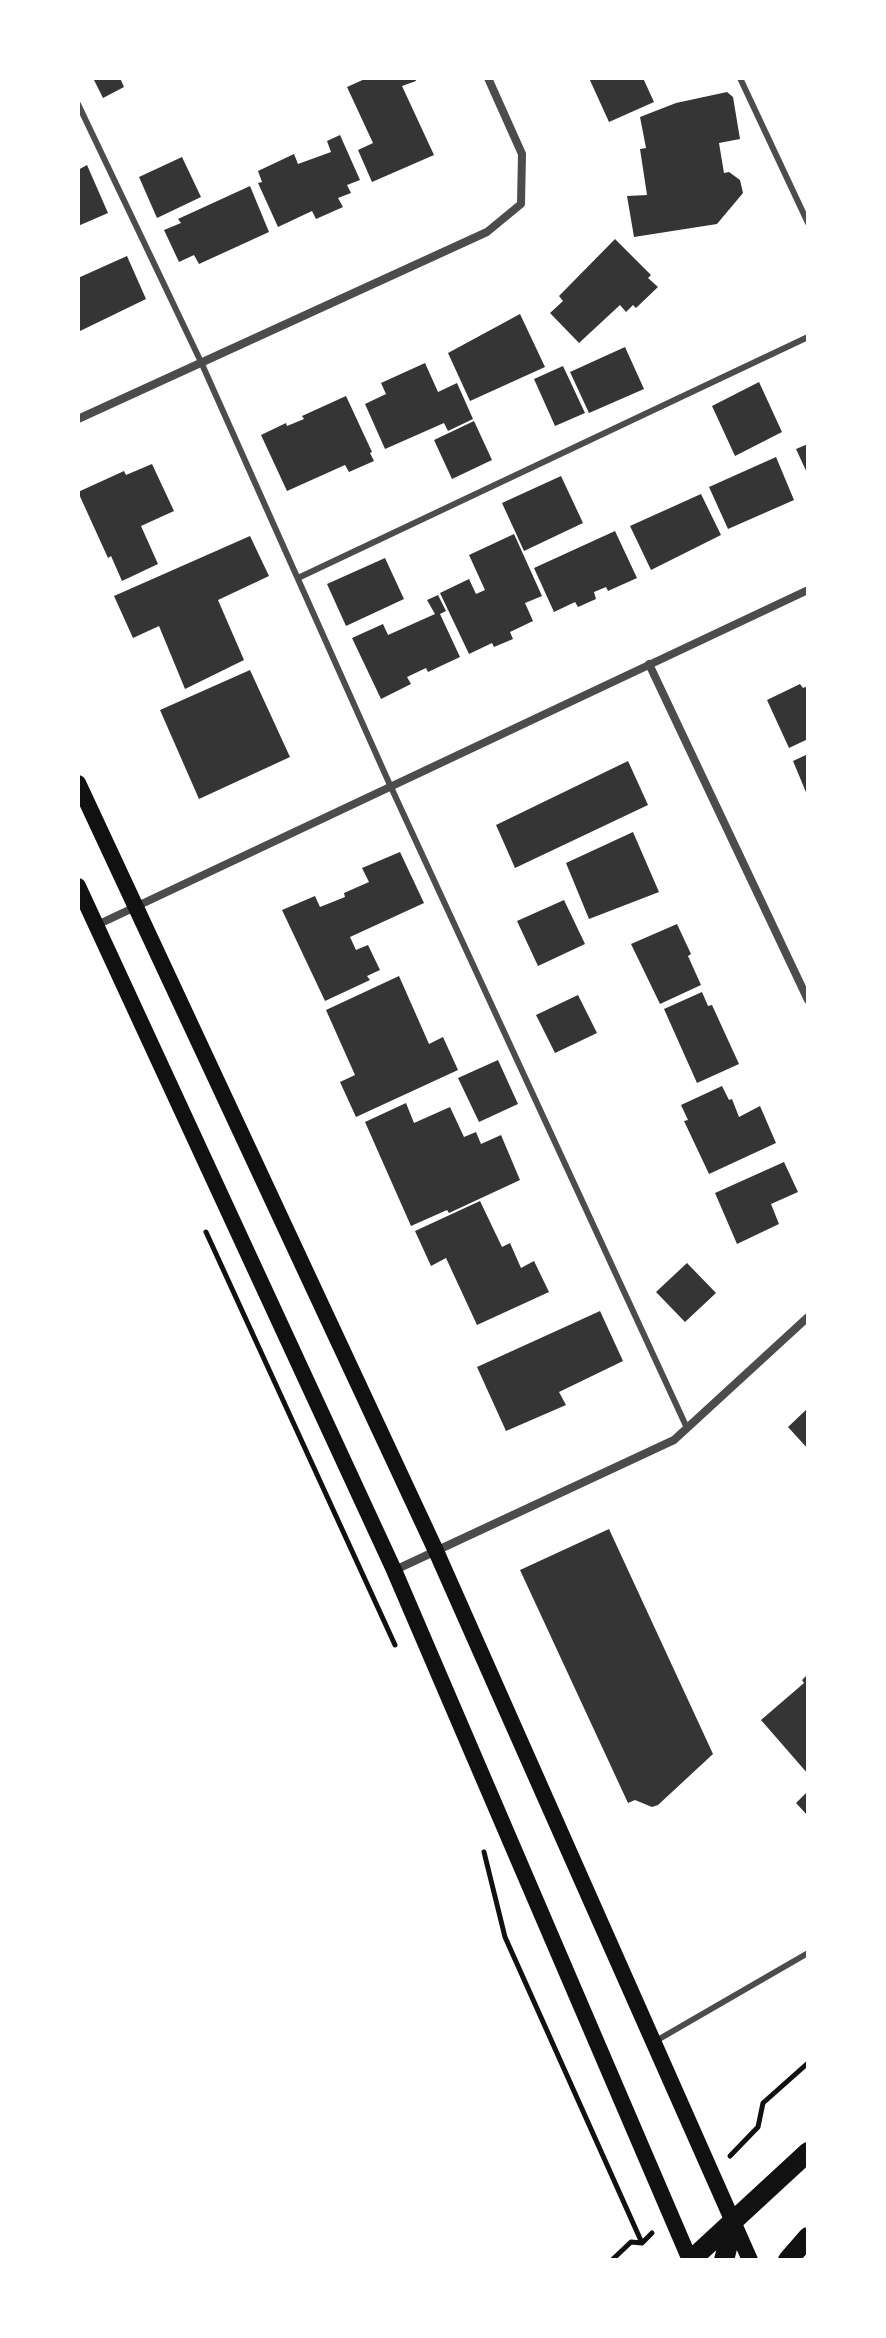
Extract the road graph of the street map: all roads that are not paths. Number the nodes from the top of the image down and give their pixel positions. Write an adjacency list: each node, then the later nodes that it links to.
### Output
1 (488, 78): 6 (street)
2 (740, 78): 4 (lane)
3 (78, 104): 6 (lane)
4 (808, 223)
5 (808, 337): 8 (lane)
6 (201, 362): 7 (street); 8 (lane)
7 (78, 419)
8 (298, 578): 12 (lane)
9 (808, 590): 10 (street)
10 (649, 664): 12 (street); 16 (street)
11 (78, 783): 14 (main road)
12 (390, 785): 14 (street); 18 (lane)
13 (78, 886): 15 (main road)
14 (134, 906): 15 (street); 19 (main road)
15 (96, 925): 20 (main road)
16 (808, 1000)
17 (808, 1317): 18 (street)
18 (687, 1428): 19 (street)
19 (436, 1551): 20 (street); 22 (main road)
20 (394, 1570): 26 (main road)
21 (808, 1953): 22 (lane)
22 (654, 2042): 24 (main road)
23 (808, 2152): 24 (main road)
24 (734, 2221): 26 (main road); 27 (main road); 28 (main road)
25 (808, 2237): 29 (main road)
26 (691, 2260)
27 (724, 2260)
28 (750, 2260)
29 (788, 2260)

